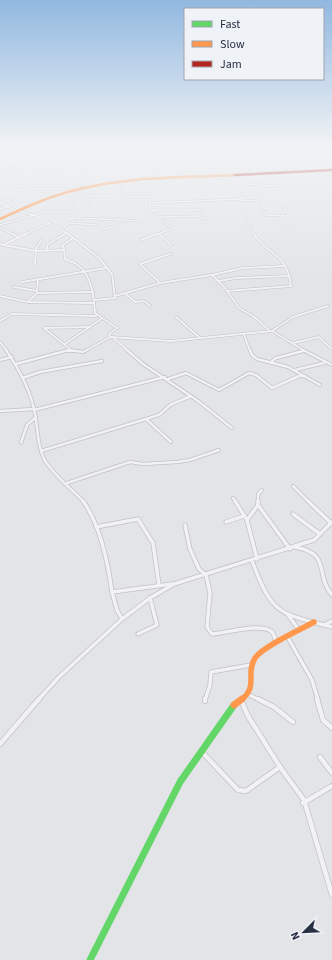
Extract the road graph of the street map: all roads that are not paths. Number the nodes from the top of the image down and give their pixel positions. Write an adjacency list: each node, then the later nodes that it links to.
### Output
1 (56, 192): 10 (street)
2 (65, 192): 23 (street)
3 (79, 192): 11 (street)
4 (120, 192): 13 (street)
5 (153, 192): 13 (street)
6 (274, 192): 9 (street)
7 (36, 194): 10 (street)
8 (239, 194): 9 (street); 16 (street)
9 (276, 194): 26 (street)
10 (50, 195): 23 (street)
11 (86, 196): 12 (street); 30 (street)
12 (113, 196)
13 (150, 197): 18 (street)
14 (73, 198): 24 (street)
15 (14, 199): 17 (street)
16 (241, 200): 18 (street); 26 (street); 55 (street)
17 (0, 203): 19 (street)
18 (149, 203): 21 (street)
19 (6, 207): 20 (street); 23 (street)
20 (0, 209)
21 (151, 210): 22 (street); 27 (street)
22 (200, 210)
23 (17, 211): 25 (street); 29 (street)
24 (74, 212): 25 (street); 28 (street)
25 (34, 215): 34 (street); 36 (street)
26 (288, 216): 38 (street)
27 (160, 217): 31 (street); 43 (street)
28 (71, 218): 30 (street); 35 (street)
29 (0, 219)
30 (103, 219): 32 (street)
31 (205, 219)
32 (118, 220): 33 (street); 41 (street)
33 (140, 221)
34 (50, 223): 40 (street); 44 (street)
35 (68, 223): 37 (street); 40 (street)
36 (0, 225)
37 (98, 225)
38 (288, 226)
39 (0, 228): 44 (street)
40 (63, 229): 42 (street)
41 (103, 230)
42 (67, 233): 45 (street); 52 (street)
43 (158, 234): 47 (street); 49 (street)
44 (18, 237): 48 (street)
45 (72, 238): 50 (street); 56 (street)
46 (42, 240): 51 (street)
47 (141, 240)
48 (1, 245): 51 (street)
49 (171, 245)
50 (64, 250): 52 (street); 57 (street)
51 (36, 251): 52 (street); 54 (street)
52 (46, 251)
53 (170, 254): 63 (street)
54 (35, 264)
55 (285, 266): 58 (street); 59 (street)
56 (106, 268): 57 (street); 70 (street)
57 (85, 272): 60 (street); 67 (street)
58 (212, 275): 61 (street); 63 (street)
59 (290, 276): 61 (street); 65 (street)
60 (38, 279): 62 (street); 66 (street)
61 (219, 281): 65 (street)
62 (22, 282)
63 (160, 283): 68 (street)
64 (14, 287): 66 (street)
65 (227, 291): 81 (street)
66 (37, 292): 67 (street); 72 (street)
67 (94, 292): 71 (street)
68 (125, 293): 70 (street); 74 (street)
69 (0, 296): 72 (street)
70 (115, 296): 71 (street)
71 (95, 300): 73 (street)
72 (28, 302): 73 (street)
73 (93, 303): 76 (street)
74 (150, 306)
75 (328, 306): 81 (street)
76 (96, 316): 78 (street); 79 (street)
77 (176, 318): 84 (street)
78 (102, 319): 80 (street); 83 (street)
79 (0, 321)
80 (90, 328): 87 (street); 87 (street)
81 (271, 331): 82 (street); 86 (street)
82 (244, 335): 84 (street); 94 (street)
83 (111, 337): 84 (street); 89 (street); 101 (street)
84 (199, 337)
85 (0, 342): 91 (street)
86 (293, 343): 88 (street); 90 (street)
87 (65, 344): 89 (street)
88 (332, 349)
89 (72, 350): 96 (street)
90 (304, 350): 94 (street); 95 (street)
91 (12, 357): 92 (street); 96 (street)
92 (0, 360)
93 (102, 361): 100 (street)
94 (271, 362): 98 (street)
95 (324, 363): 97 (street); 98 (street)
96 (16, 364): 100 (street)
97 (332, 365)
98 (294, 370): 99 (street)
99 (305, 376): 101 (street); 102 (street)
100 (22, 378): 104 (street)
101 (166, 378): 103 (street); 104 (street)
102 (320, 385)
103 (191, 396): 108 (street); 109 (street)
104 (34, 410): 105 (street); 107 (street)
105 (1, 411): 106 (street)
106 (0, 416)
107 (36, 417): 111 (street); 113 (street)
108 (146, 419): 110 (street); 113 (street)
109 (232, 428)
110 (171, 442)
111 (21, 443)
112 (219, 450): 114 (street)
113 (41, 451): 114 (street)
114 (67, 483): 125 (street)
115 (294, 486): 123 (street)
116 (262, 490): 118 (street)
117 (233, 498): 120 (street)
118 (258, 505): 121 (street); 128 (street)
119 (292, 514): 126 (street)
120 (244, 516): 121 (street); 122 (street)
121 (247, 520): 129 (street)
122 (226, 522)
123 (332, 523): 126 (street)
124 (185, 525): 131 (street)
125 (96, 527): 133 (street); 134 (street)
126 (320, 534): 127 (street)
127 (294, 547): 128 (street); 135 (street)
128 (290, 549): 129 (street)
129 (258, 559): 130 (street)
130 (252, 561): 131 (street); 137 (street)
131 (206, 574): 132 (street); 146 (street)
132 (174, 584): 133 (street); 136 (street)
133 (159, 585): 134 (street)
134 (112, 592): 138 (street)
135 (332, 595)
136 (150, 598): 138 (street); 144 (street)
137 (288, 616): 140 (street); 143 (street)
138 (122, 619): 153 (street)
139 (332, 621): 141 (street)
140 (314, 622): 141 (street); 143 (street)
141 (324, 625): 142 (street)
142 (332, 627)
143 (299, 630): 145 (street)
144 (138, 634)
145 (287, 636): 146 (street); 152 (street)
146 (276, 642): 147 (street)
147 (251, 665): 148 (street); 150 (street)
148 (247, 694): 149 (street); 151 (street)
149 (241, 700): 154 (street); 156 (street)
150 (205, 701)
151 (293, 722)
152 (332, 728)
153 (0, 744)
154 (202, 752): 156 (street); 161 (street)
155 (320, 757): 157 (street)
156 (280, 767): 159 (street)
157 (332, 773)
158 (332, 786): 159 (street)
159 (304, 803): 160 (street)
160 (332, 895)
161 (90, 960)

